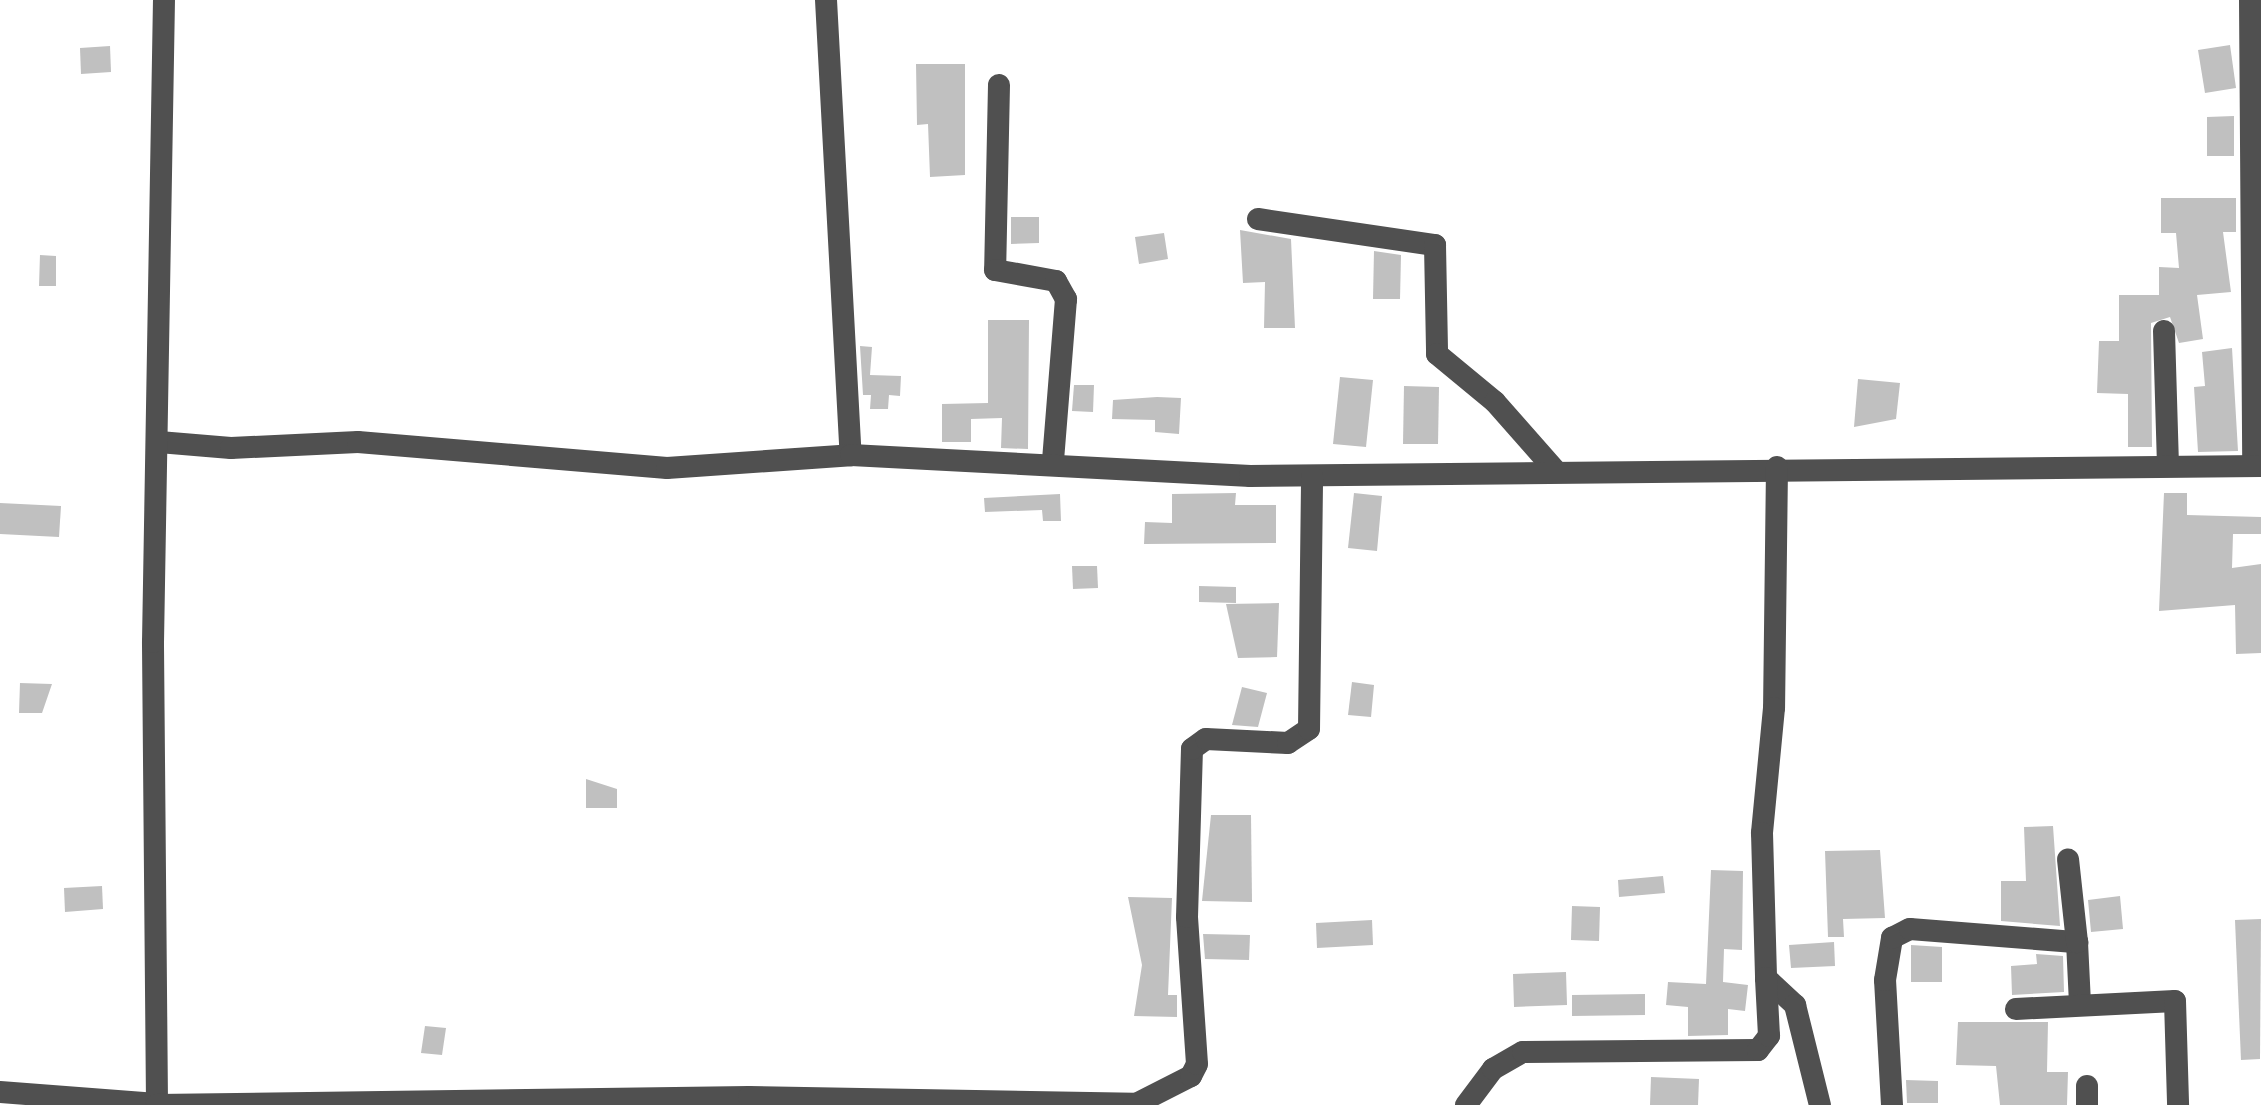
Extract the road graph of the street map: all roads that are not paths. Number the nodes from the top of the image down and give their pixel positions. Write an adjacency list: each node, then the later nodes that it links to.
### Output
1 (164, 0): 7 (street)
2 (826, 0): 8 (street)
3 (2250, 0): 11 (street)
4 (999, 84): 9 (street)
5 (1258, 219): 13 (street)
6 (2164, 331): 10 (street)
7 (159, 442): 8 (street); 21 (street)
8 (851, 455): 9 (street)
9 (1053, 461): 14 (street)
10 (2168, 466): 11 (street); 12 (street)
11 (2257, 466)
12 (1777, 467): 13 (street); 17 (street)
13 (1555, 470): 14 (street)
14 (1312, 477): 22 (street)
15 (2068, 859): 16 (street)
16 (2077, 942): 18 (street); 25 (street)
17 (1766, 978): 23 (street); 24 (street)
18 (2080, 1004): 19 (street); 26 (street)
19 (2016, 1009)
20 (0, 1092): 21 (street)
21 (157, 1104): 22 (street)
22 (1134, 1105)
23 (1466, 1105)
24 (1820, 1105)
25 (1892, 1105)
26 (2178, 1105)

